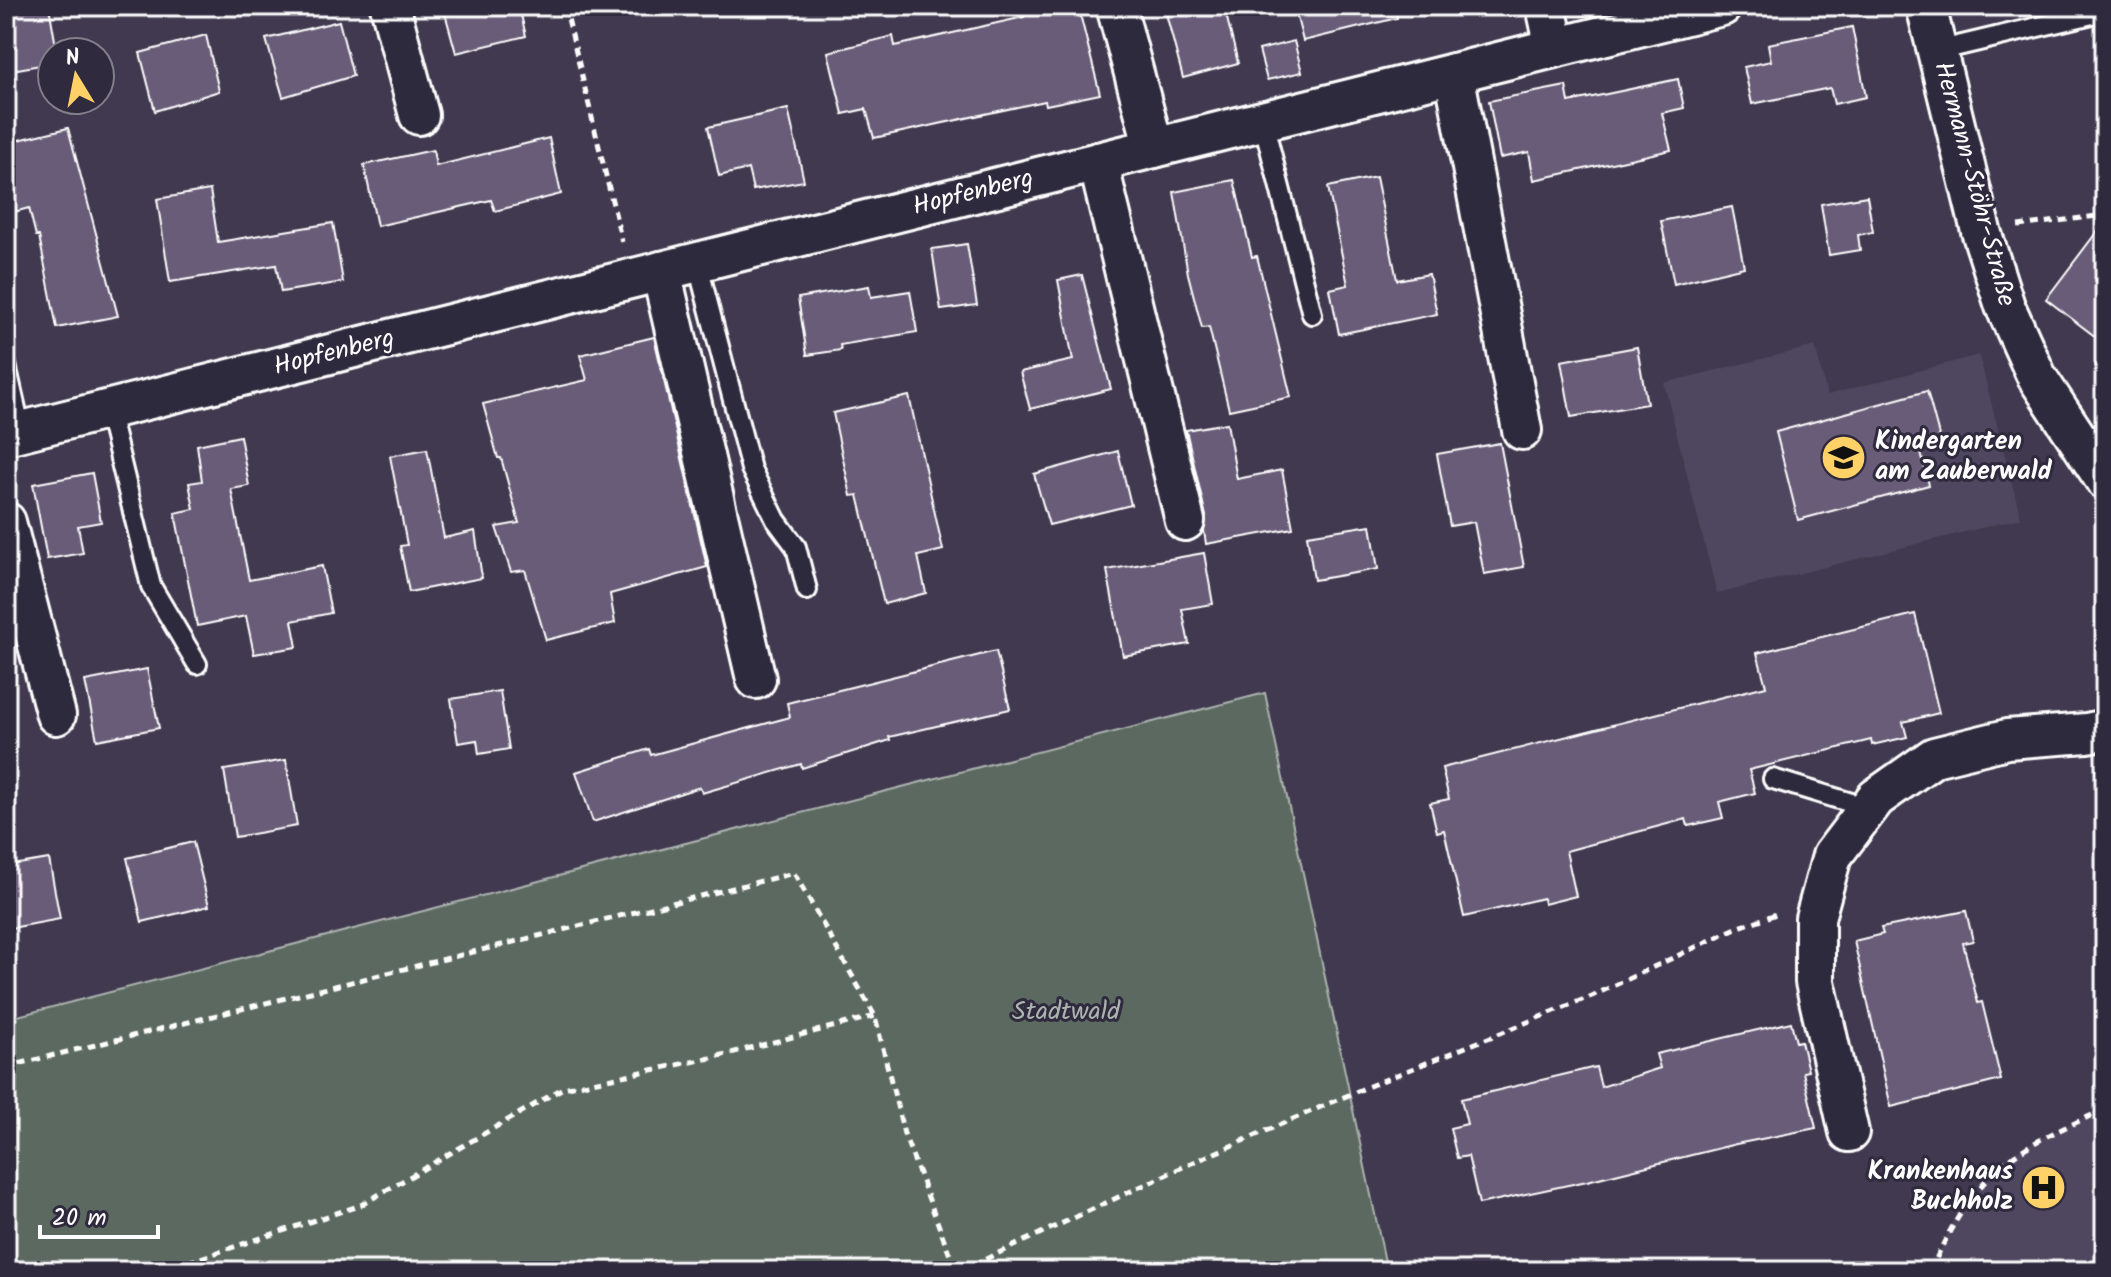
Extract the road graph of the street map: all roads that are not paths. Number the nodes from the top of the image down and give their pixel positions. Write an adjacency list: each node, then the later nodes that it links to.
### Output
1 (390, 6): 10 (street)
2 (1116, 6): 12 (street)
3 (1546, 6): 7 (street)
4 (1722, 6): 7 (street, Hopfenberg)
5 (1926, 6): 8 (street, Hermann-Stöhr-Straße)
6 (2105, 11): 8 (lane)
7 (1555, 48): 9 (street, Hopfenberg)
8 (1937, 51): 20 (street, Hermann-Stöhr-Straße)
9 (1454, 73): 11 (street, Hopfenberg); 18 (street)
10 (419, 115)
11 (1263, 121): 12 (street, Hopfenberg); 15 (lane)
12 (1154, 148): 13 (street, Hopfenberg)
13 (1098, 162): 14 (street, Hopfenberg); 21 (street)
14 (663, 271): 17 (street, Hopfenberg); 23 (lane); 25 (street)
15 (1312, 314)
16 (6, 365): 19 (lane)
17 (108, 409): 19 (street, Hopfenberg); 24 (lane)
18 (1522, 430)
19 (13, 433)
20 (2105, 480)
21 (1185, 521)
22 (6, 522): 26 (street)
23 (807, 590)
24 (197, 664)
25 (756, 679)
26 (56, 715)
27 (2105, 729): 29 (street)
28 (1773, 779): 29 (lane)
29 (1868, 808): 30 (street)
30 (1849, 1132)

